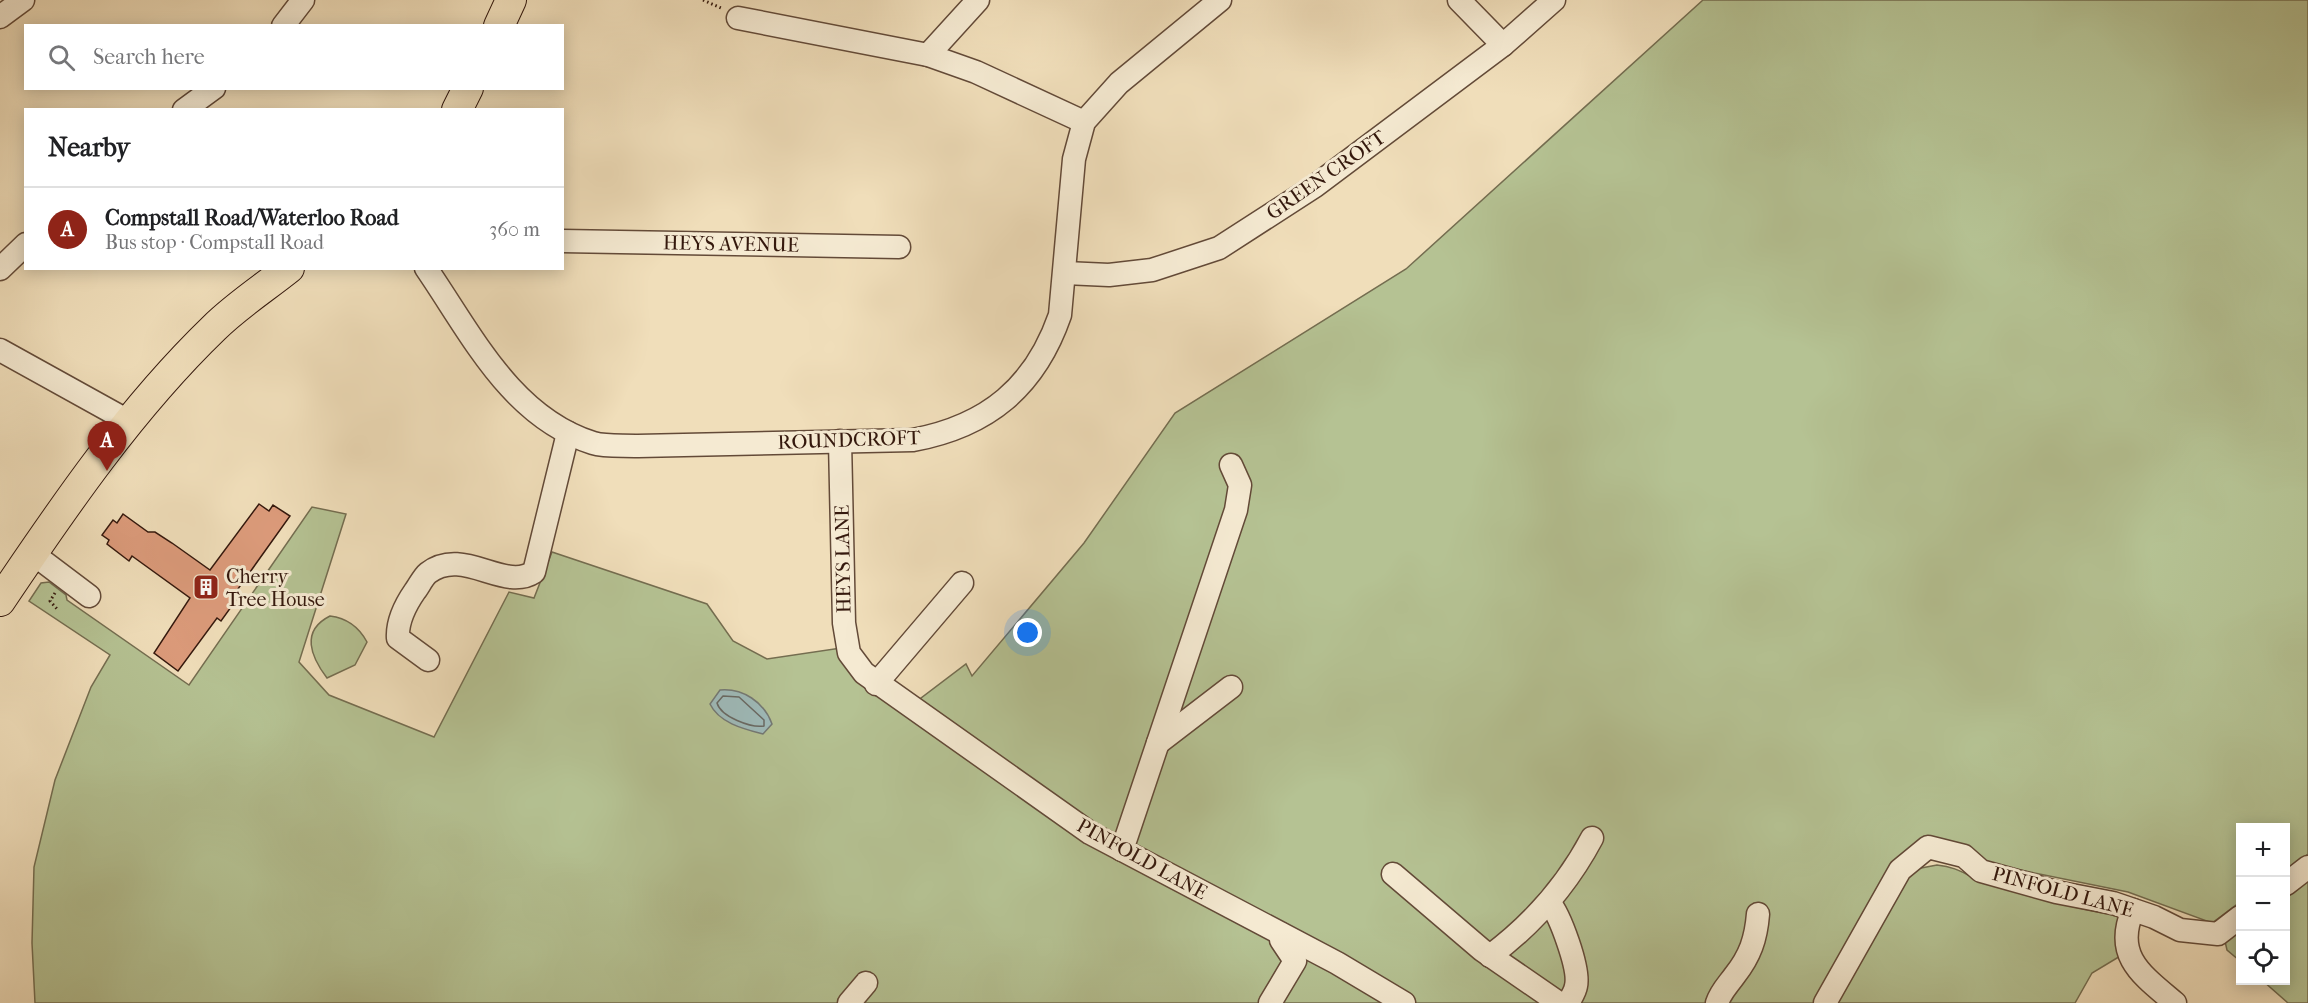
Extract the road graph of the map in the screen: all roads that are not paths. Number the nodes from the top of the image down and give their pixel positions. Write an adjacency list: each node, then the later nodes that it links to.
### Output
1 (23, 0): 8 (street)
2 (303, 0): 10 (street)
3 (511, 0): 11 (main road)
4 (978, 0): 13 (street)
5 (1220, 0): 18 (street, ROUNDCROFT)
6 (1459, 0): 12 (street)
7 (1554, 0): 12 (street, GREEN CROFT)
8 (0, 17)
9 (738, 18): 13 (street)
10 (285, 24)
11 (500, 24)
12 (1503, 45): 25 (street, GREEN CROFT)
13 (928, 56): 18 (street)
14 (211, 90): 16 (street)
15 (467, 90): 17 (main road)
16 (187, 108)
17 (458, 108)
18 (1084, 122): 25 (street, ROUNDCROFT)
19 (564, 241): 21 (street, HEYS AVENUE)
20 (24, 246): 22 (street)
21 (899, 247)
22 (0, 269)
23 (286, 270): 27 (main road)
24 (427, 270): 28 (street, ROUNDCROFT)
25 (1065, 273): 29 (street, ROUNDCROFT)
26 (0, 350): 27 (street)
27 (130, 422): 31 (main road)
28 (568, 433): 29 (street, ROUNDCROFT); 35 (street)
29 (840, 441): 36 (street, HEYS LANE)
30 (1231, 465): 38 (street)
31 (32, 553): 33 (street); 34 (main road)
32 (962, 583): 36 (street)
33 (89, 596)
34 (0, 601)
35 (428, 660)
36 (870, 678): 40 (street, PINFOLD LANE)
37 (1231, 687): 38 (street)
38 (1158, 743): 40 (street)
39 (1592, 838): 44 (street)
40 (1122, 850): 48 (street, PINFOLD LANE)
41 (2308, 867): 43 (street)
42 (1393, 874): 49 (street)
43 (2290, 881)
44 (1549, 902): 49 (street); 55 (street)
45 (2133, 910): 47 (street, PINFOLD LANE); 57 (street, PINFOLD LANE); 58 (street)
46 (1758, 914): 56 (street)
47 (2236, 921)
48 (1281, 934): 52 (street); 53 (street, PINFOLD LANE)
49 (1490, 956): 54 (street)
50 (866, 983): 51 (street)
51 (849, 1003)
52 (1270, 1003)
53 (1404, 1003)
54 (1559, 1003)
55 (1568, 1003)
56 (1717, 1003)
57 (1825, 1003)
58 (2175, 1003)

